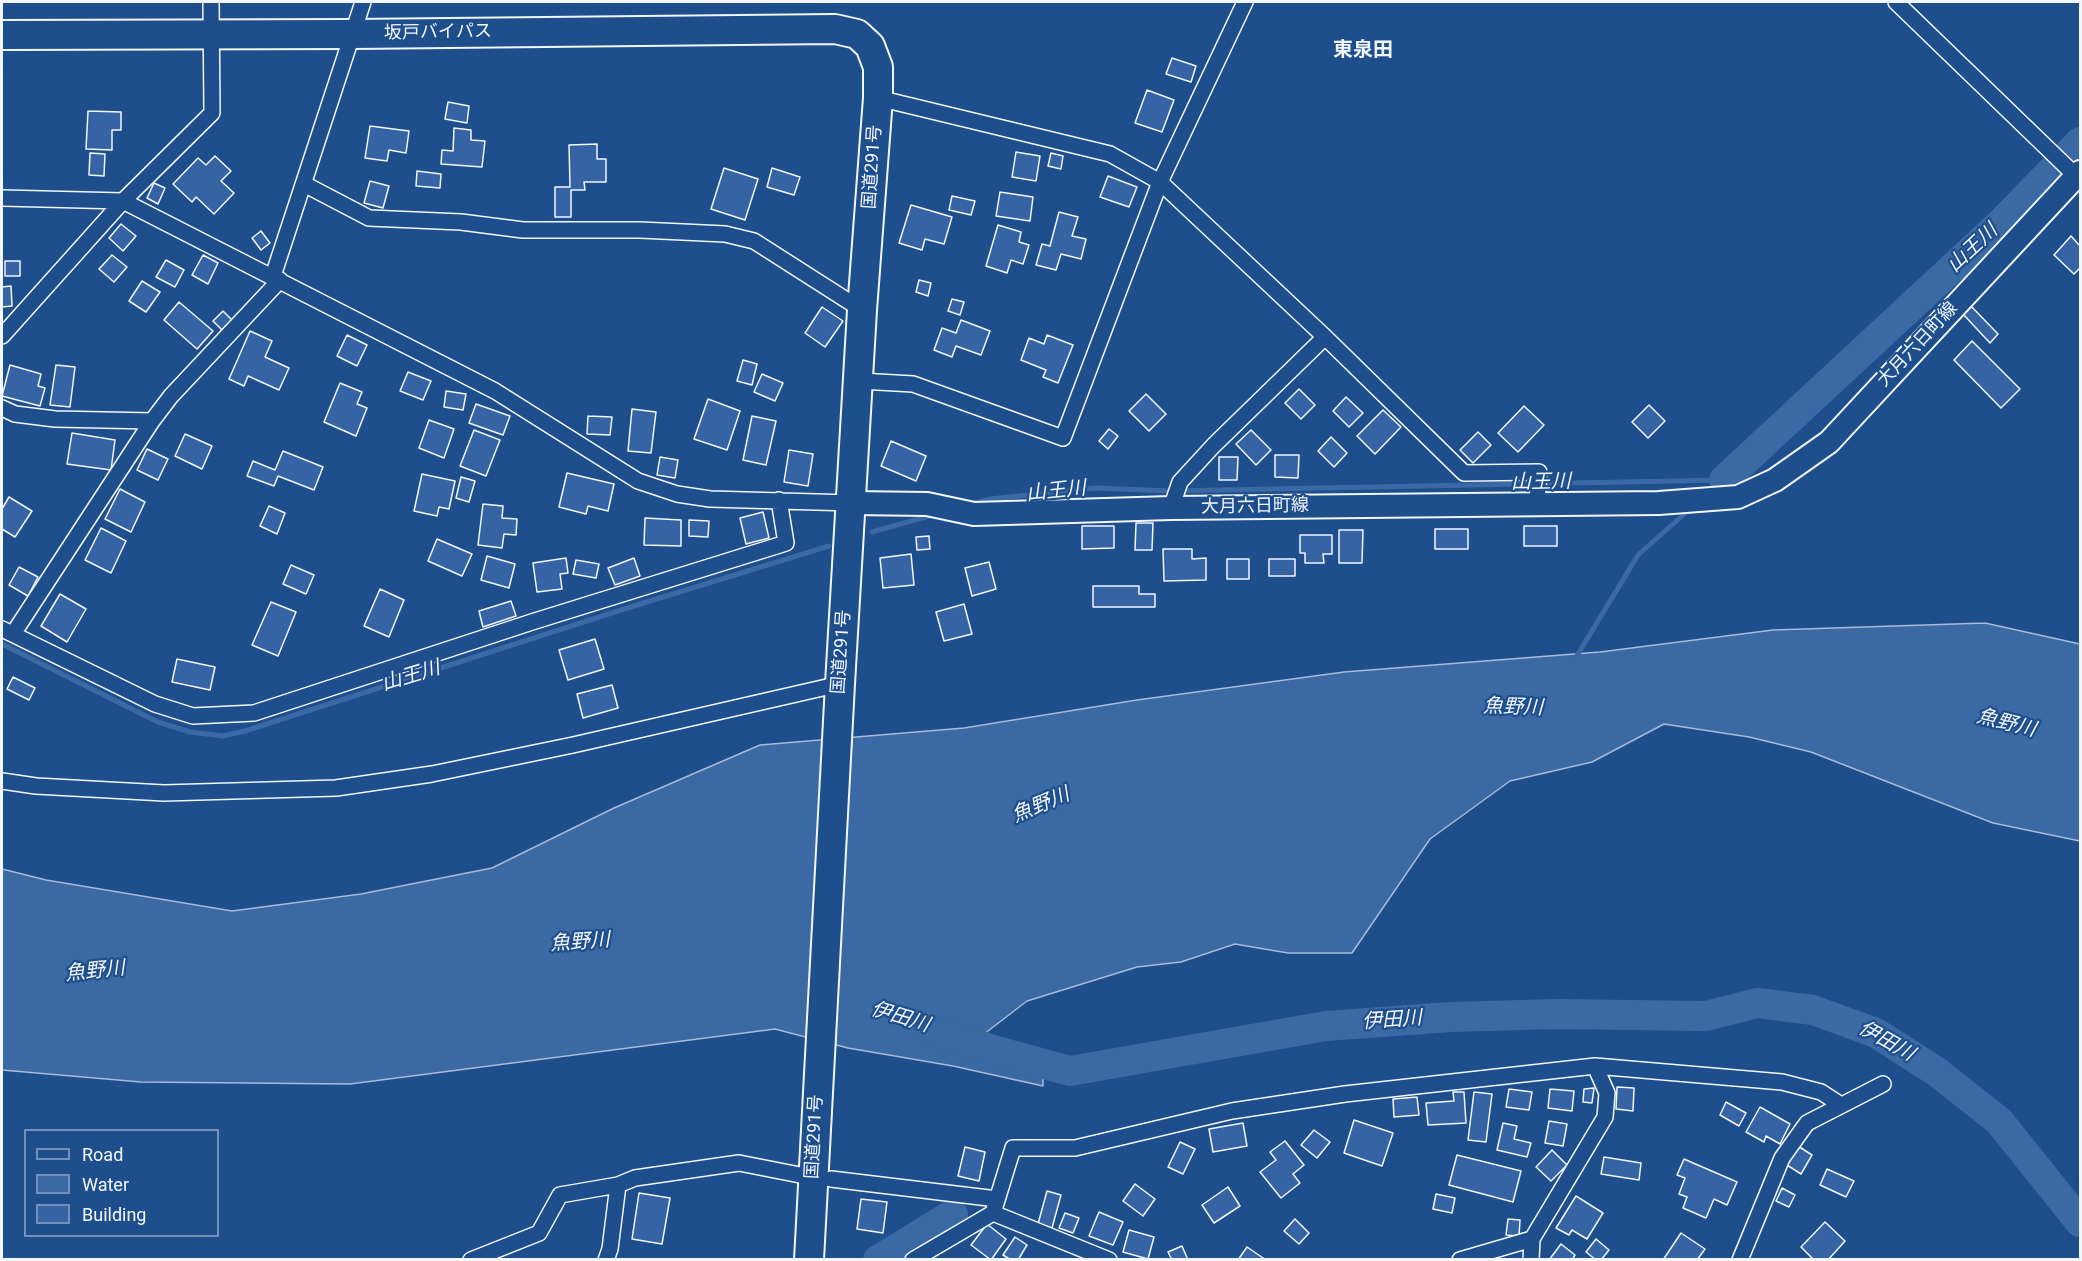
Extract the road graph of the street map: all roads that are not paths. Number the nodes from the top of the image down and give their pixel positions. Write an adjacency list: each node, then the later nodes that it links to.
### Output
1 (211, 2): 7 (street)
2 (363, 2): 5 (street)
3 (1245, 2): 11 (street)
4 (1896, 2): 10 (street)
5 (352, 34): 7 (highway, 坂戸バイパス); 8 (highway, 坂戸バイパス); 12 (street)
6 (2, 35): 7 (highway, 坂戸バイパス)
7 (211, 35): 14 (street)
8 (870, 46): 9 (highway, 国道291号)
9 (878, 98): 11 (street); 16 (highway, 国道291号)
10 (2076, 173): 24 (main road, 大月六日町線)
11 (1160, 182): 18 (street); 19 (street)
12 (304, 184): 15 (street); 16 (street)
13 (2, 198): 14 (street)
14 (123, 201): 15 (street); 17 (street)
15 (277, 278): 21 (street); 22 (street)
16 (862, 310): 19 (highway, 国道291号)
17 (2, 336)
18 (1325, 337): 24 (street); 25 (street)
19 (860, 381): 23 (highway, 国道291号)
20 (2, 408): 21 (street)
21 (152, 421): 26 (street)
22 (779, 500): 23 (street); 26 (street)
23 (852, 503): 25 (main road, 大月六日町線); 27 (highway, 国道291号)
24 (1538, 504): 25 (main road, 大月六日町線)
25 (1171, 508)
26 (7, 631)
27 (840, 689): 28 (street); 39 (highway, 国道291号)
28 (2, 781)
29 (1595, 1066): 31 (street); 35 (street); 36 (street)
30 (1883, 1084): 31 (street)
31 (1841, 1105): 44 (street)
32 (800, 1175): 34 (street)
33 (831, 1179): 35 (street)
34 (618, 1185): 37 (street); 38 (street)
35 (995, 1206): 40 (street); 41 (street)
36 (1532, 1239): 42 (street); 43 (street)
37 (471, 1260)
38 (606, 1260)
39 (809, 1260)
40 (913, 1260)
41 (1109, 1260)
42 (1460, 1260)
43 (1531, 1260)
44 (1740, 1260)

